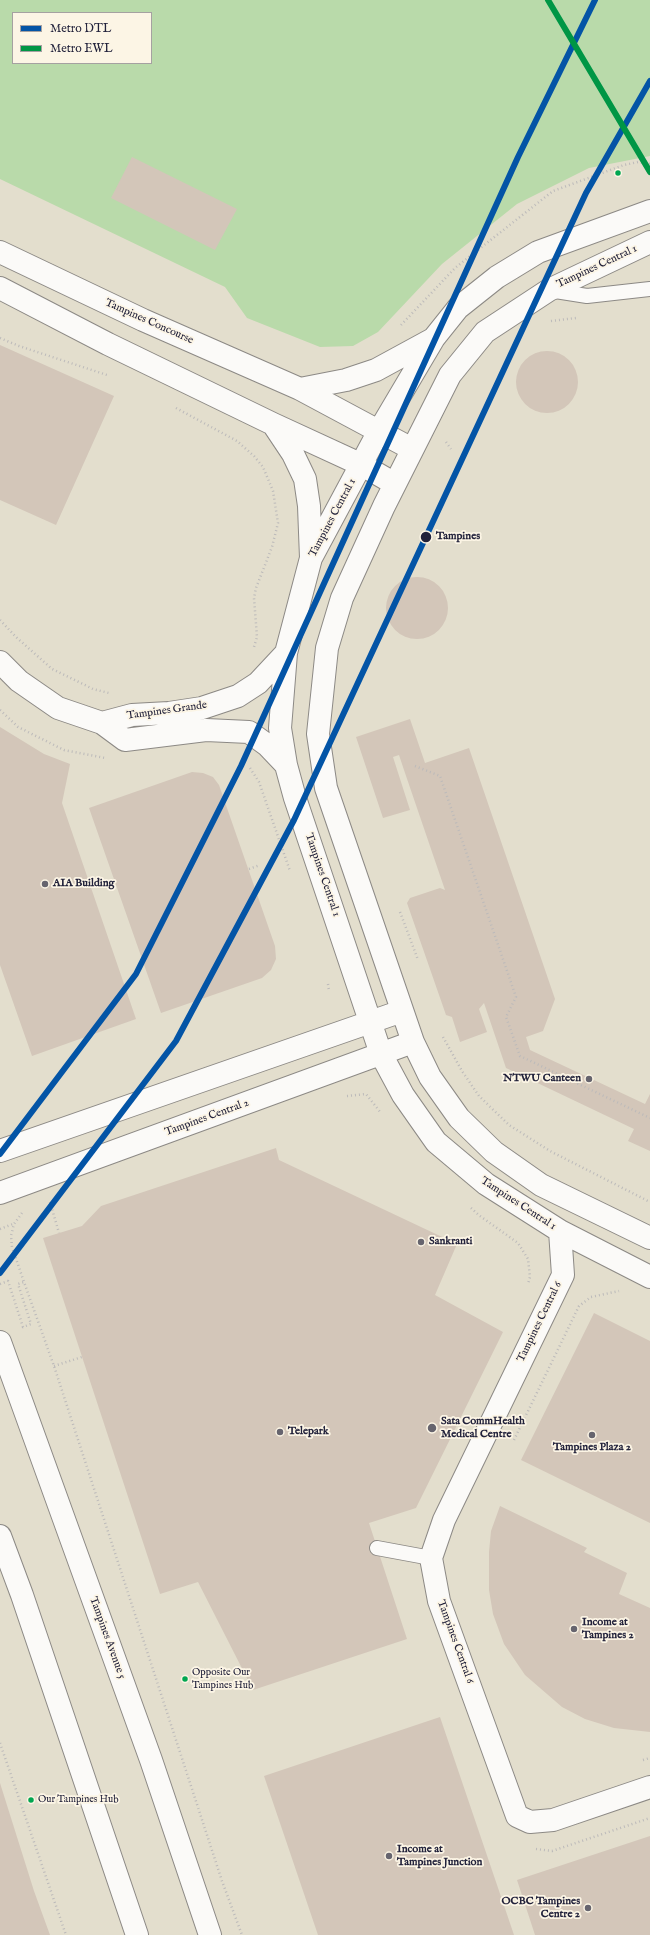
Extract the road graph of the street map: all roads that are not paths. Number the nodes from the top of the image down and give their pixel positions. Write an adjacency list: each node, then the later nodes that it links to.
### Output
1 (650, 211): 7 (street, Tampines Central 1)
2 (650, 242): 6 (street, Tampines Central 1)
3 (0, 252): 8 (street, Tampines Concourse)
4 (0, 288): 9 (street)
5 (650, 289): 6 (lane)
6 (549, 290): 11 (street, Tampines Central 1)
7 (434, 338): 8 (street); 10 (street, Tampines Central 1)
8 (300, 389): 10 (street, Tampines Concourse)
9 (272, 424): 12 (street); 14 (street)
10 (379, 431): 11 (street, Tampines Concourse); 12 (street, Tampines Central 1)
11 (412, 449): 13 (street, Tampines Central 1)
12 (362, 465): 13 (street); 14 (street, Tampines Central 1)
13 (395, 484): 19 (street, Tampines Central 1)
14 (311, 558): 15 (street, Tampines Central 1)
15 (286, 653): 17 (street, Tampines Grande); 18 (street, Tampines Central 1)
16 (0, 662): 17 (street, Tampines Grande)
17 (102, 723): 18 (street, Tampines Grande)
18 (286, 764): 20 (street, Tampines Central 1)
19 (402, 1011): 20 (street); 21 (street, Tampines Central 1)
20 (371, 1023): 22 (street, Tampines Central 1); 23 (street)
21 (413, 1042): 22 (street, Tampines Central 2); 26 (street, Tampines Central 1)
22 (381, 1054): 24 (street, Tampines Central 2); 25 (street, Tampines Central 1)
23 (0, 1151)
24 (0, 1193)
25 (560, 1231): 27 (street, Tampines Central 1); 31 (street, Tampines Central 6)
26 (650, 1238)
27 (650, 1276)
28 (0, 1342): 34 (street, Tampines Avenue 5)
29 (0, 1536): 33 (street)
30 (378, 1548): 31 (lane)
31 (431, 1558): 32 (street, Tampines Central 6)
32 (650, 1787)
33 (137, 1935)
34 (210, 1935)

